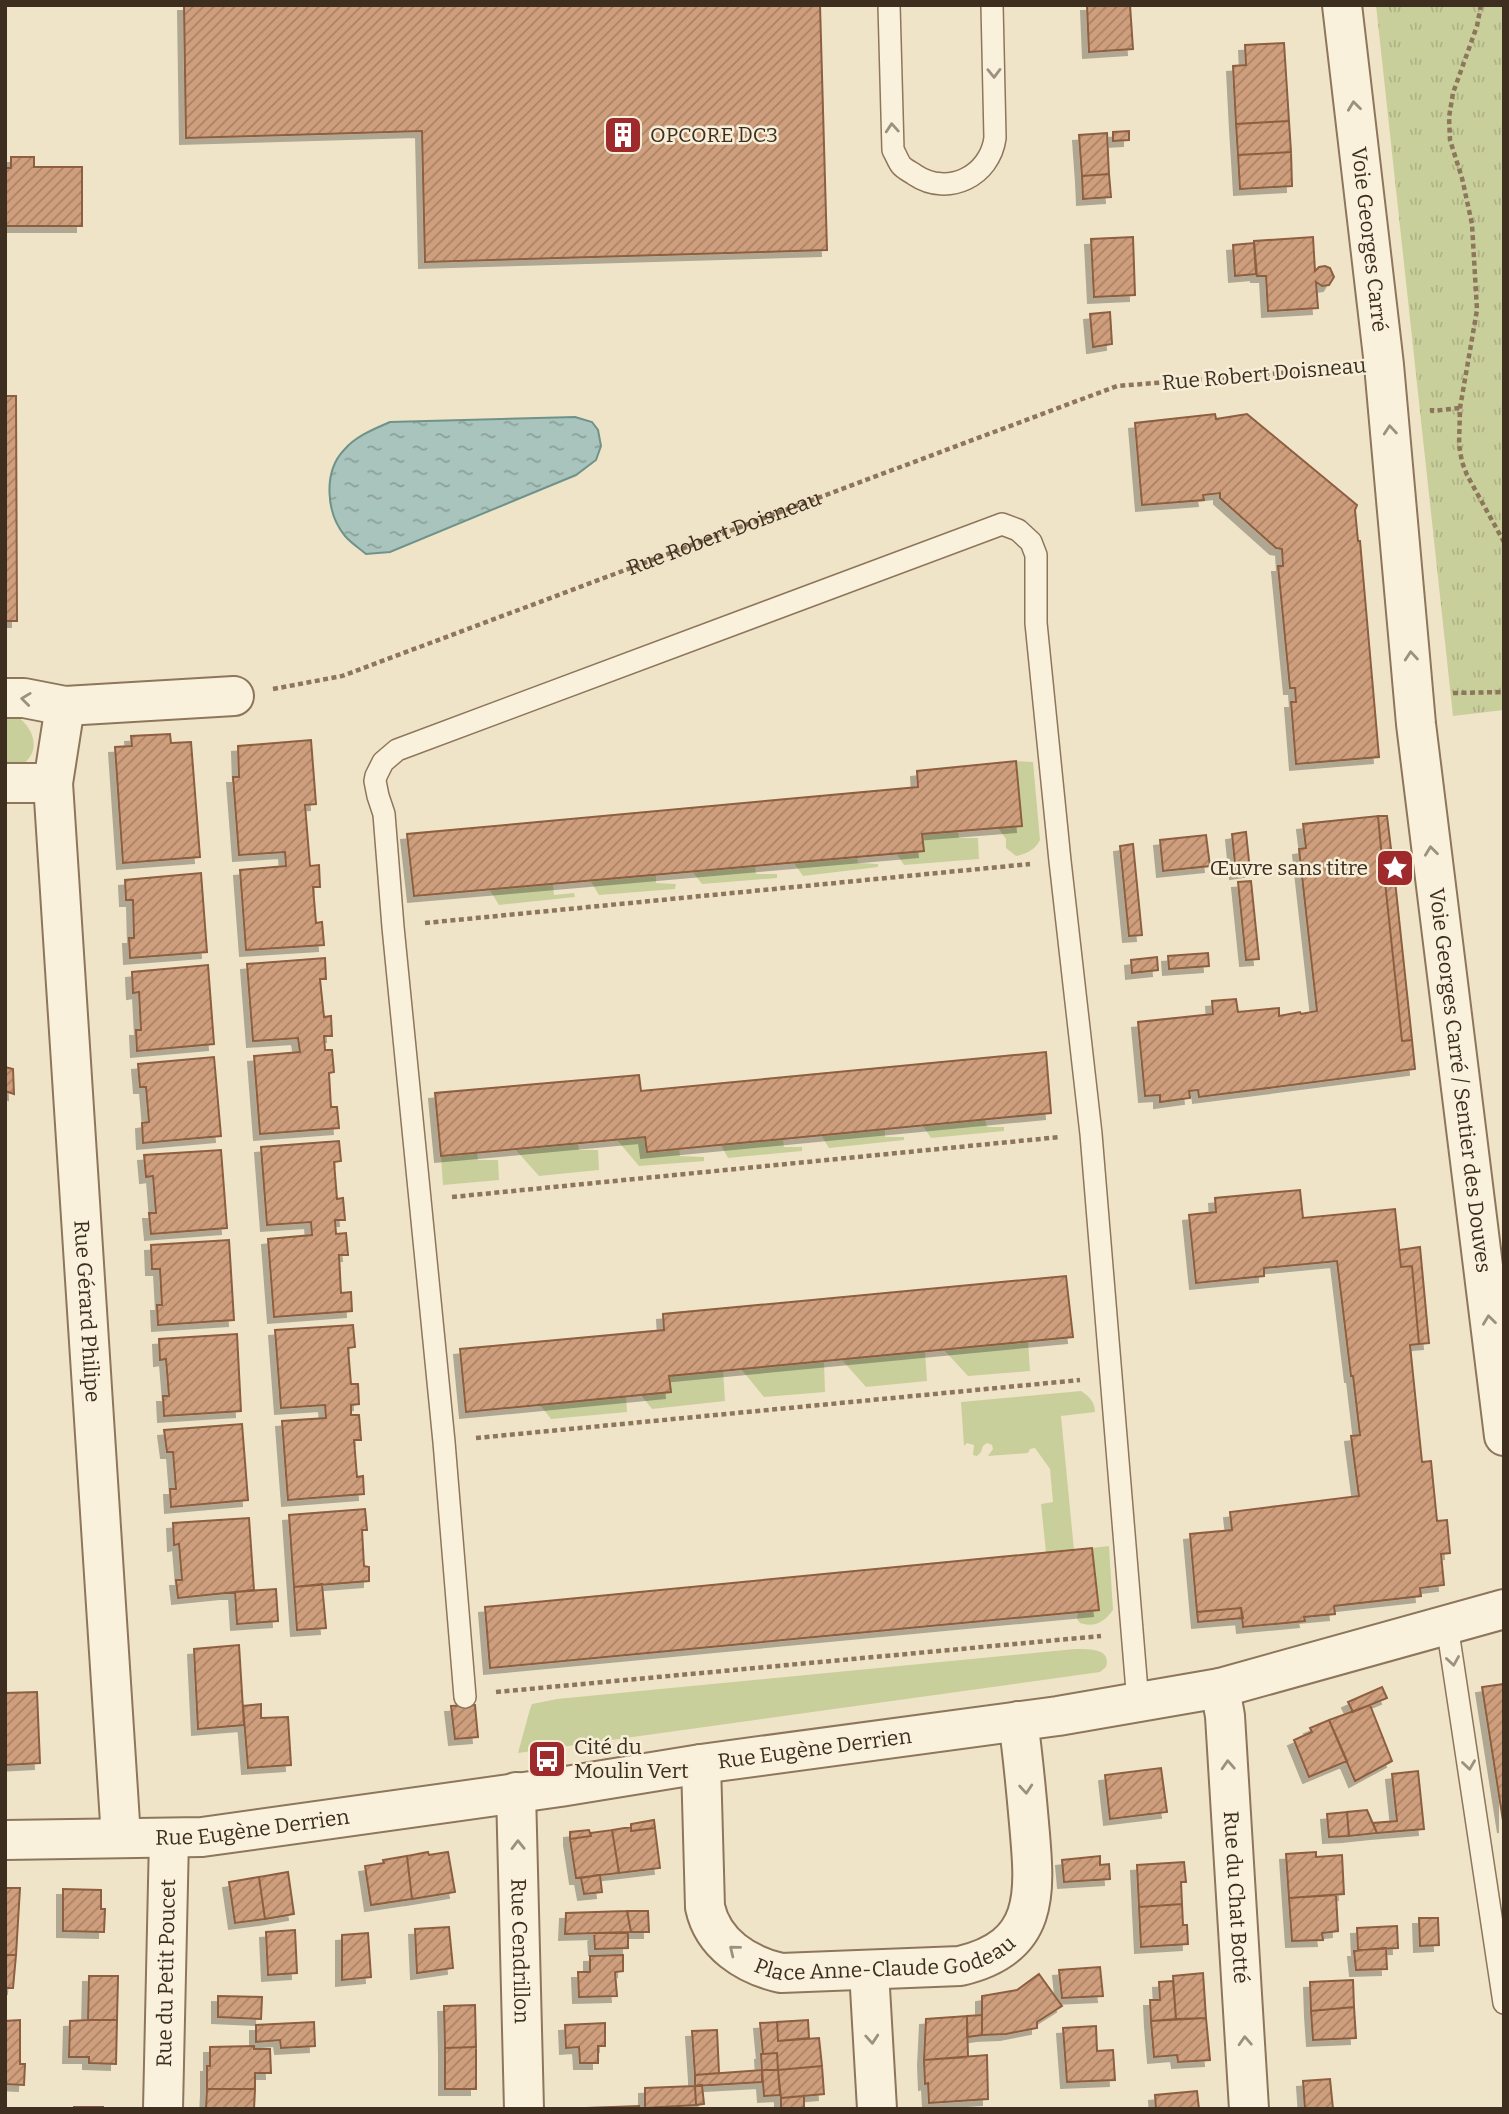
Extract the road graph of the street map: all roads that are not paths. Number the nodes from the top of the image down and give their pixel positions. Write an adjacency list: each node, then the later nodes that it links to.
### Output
1 (889, 5): 2 (lane, one-way to 1)
2 (992, 5)
3 (1342, 5): 7 (street, Voie Georges Carré, one-way to 3)
4 (234, 696): 6 (street)
5 (5, 698): 6 (street, one-way to 5)
6 (65, 706): 9 (street, Rue Gérard Philipe)
7 (1416, 724): 10 (street, Voie Georges Carré / Sentier des Douves, one-way to 7)
8 (5, 783): 9 (street)
9 (53, 783): 19 (street, Rue Gérard Philipe)
10 (1504, 1436)
11 (1504, 1609): 12 (street, Rue Eugène Derrien)
12 (1447, 1625): 13 (street, Rue Eugène Derrien); 23 (lane, one-way to 23)
13 (1220, 1688): 15 (street, Rue Eugène Derrien); 27 (street, Rue du Chat Botté, one-way to 13)
14 (465, 1698): 15 (lane)
15 (1138, 1703): 16 (street, Rue Eugène Derrien)
16 (1018, 1721): 17 (street, Rue Eugène Derrien); 22 (street, Place Anne-Claude Godeau, one-way to 22)
17 (701, 1764): 18 (street, Rue Eugène Derrien); 22 (street, Place Anne-Claude Godeau, one-way to 17)
18 (516, 1792): 20 (street, Rue Eugène Derrien); 25 (street, Rue Cendrillon, one-way to 18)
19 (121, 1838): 20 (street, Rue Eugène Derrien); 21 (street, Rue Eugène Derrien)
20 (169, 1838): 24 (street, Rue du Petit Poucet)
21 (5, 1840)
22 (869, 1971): 26 (street, one-way to 26)
23 (1504, 2003)
24 (163, 2109)
25 (524, 2109)
26 (877, 2109)
27 (1249, 2109)

